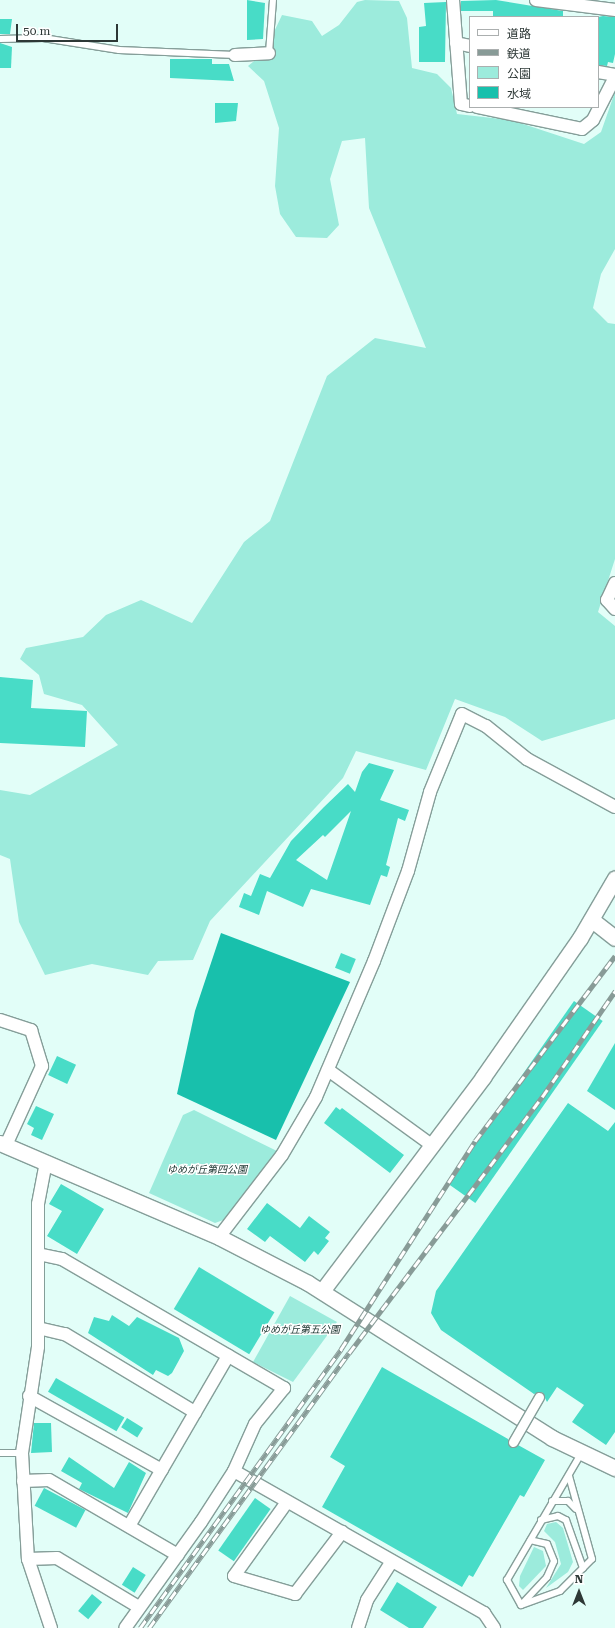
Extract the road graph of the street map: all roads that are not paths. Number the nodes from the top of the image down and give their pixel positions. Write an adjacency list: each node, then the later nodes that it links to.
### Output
1 (273, 0): 8 (lane)
2 (453, 0): 6 (street)
3 (536, 0): 4 (street)
4 (615, 10)
5 (0, 39): 9 (lane)
6 (456, 43): 7 (street); 12 (street)
7 (469, 46)
8 (269, 53): 9 (street)
9 (235, 55)
10 (599, 72): 11 (street)
11 (615, 76): 14 (street)
12 (469, 106)
13 (482, 108): 15 (street)
14 (599, 108)
15 (599, 108)
16 (615, 583): 17 (street)
17 (615, 609)
18 (615, 807): 23 (street)
19 (615, 878): 20 (street)
20 (592, 920): 21 (street); 25 (street)
21 (615, 938)
22 (0, 1020): 24 (street)
23 (328, 1070): 25 (street); 27 (street)
24 (3, 1144): 26 (street)
25 (433, 1146): 29 (street)
26 (46, 1162): 27 (street); 28 (street)
27 (219, 1237): 29 (street)
28 (38, 1254): 30 (street); 31 (street)
29 (322, 1291): 38 (street)
30 (38, 1328): 32 (street); 34 (street)
31 (228, 1356): 34 (street); 41 (street)
32 (29, 1396): 37 (street); 40 (street)
33 (539, 1397): 35 (street, bridge)
34 (196, 1412): 40 (street)
35 (513, 1442)
36 (0, 1453): 37 (lane)
37 (22, 1453): 43 (street)
38 (581, 1454): 39 (street); 42 (lane)
39 (615, 1468)
40 (162, 1470): 48 (street)
41 (234, 1471): 44 (street); 51 (street)
42 (569, 1476): 45 (lane); 46 (lane)
43 (23, 1481): 48 (street); 52 (street)
44 (287, 1502): 49 (street); 49 (street)
45 (552, 1502): 46 (lane); 47 (lane)
46 (577, 1510): 54 (lane)
47 (541, 1520): 50 (lane); 54 (lane)
48 (129, 1526): 51 (street)
49 (342, 1532): 53 (street)
50 (530, 1540): 55 (lane); 55 (lane)
51 (178, 1555): 56 (street)
52 (28, 1559): 56 (street); 57 (street)
53 (392, 1561): 59 (street); 60 (street)
54 (583, 1568): 55 (lane)
55 (521, 1605)
56 (139, 1607): 58 (street)
57 (51, 1628)
58 (125, 1628)
59 (358, 1628)
60 (494, 1628)

